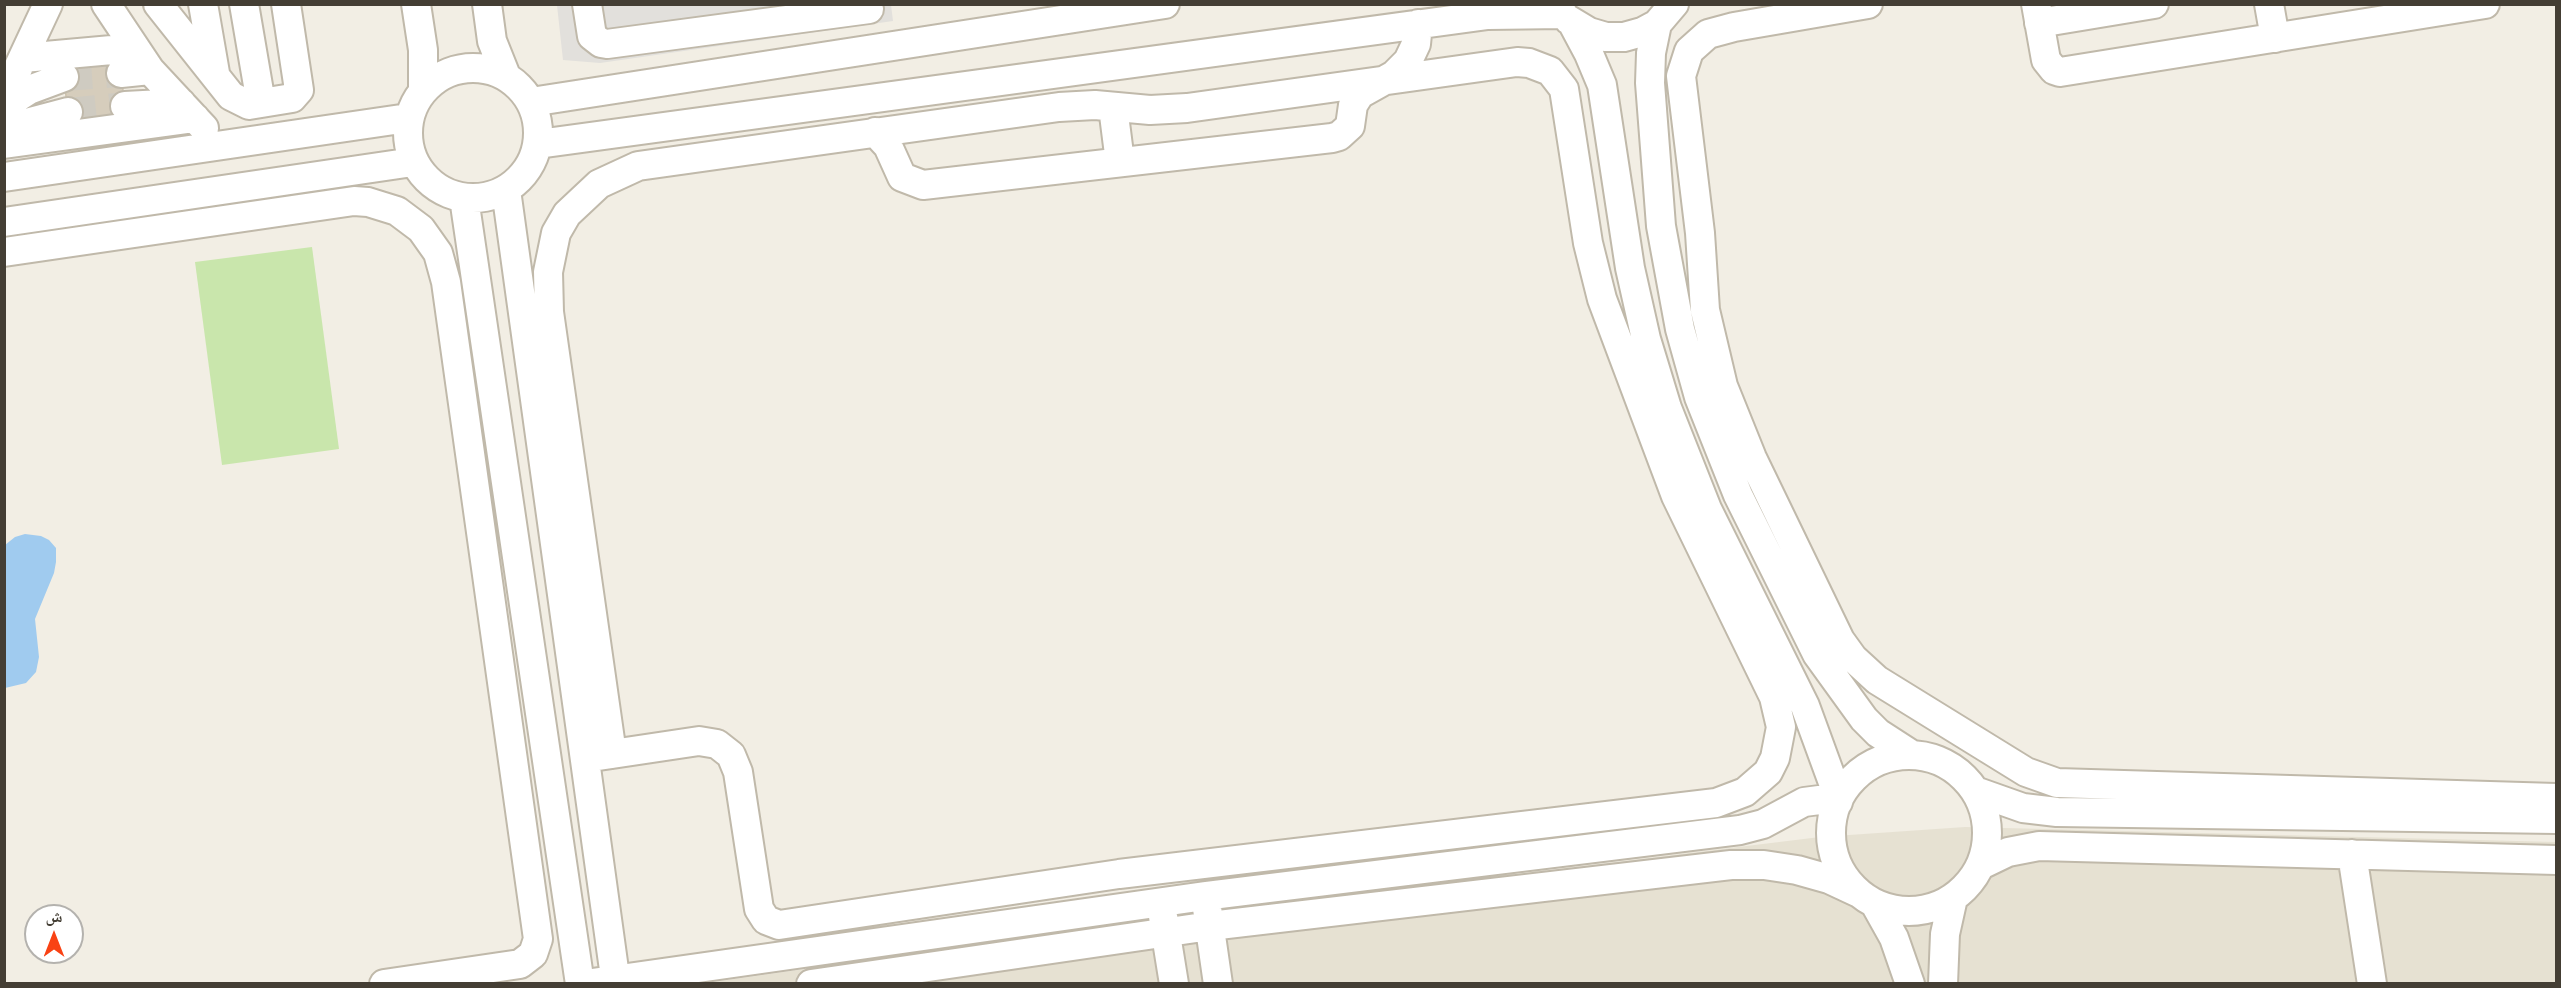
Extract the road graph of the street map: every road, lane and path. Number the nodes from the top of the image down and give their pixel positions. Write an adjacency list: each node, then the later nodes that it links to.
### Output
1 (48, 4): 22 (street)
2 (106, 4): 23 (street)
3 (203, 4): 26 (street)
4 (244, 4): 30 (street)
5 (286, 4): 30 (street)
6 (416, 4): 28 (street)
7 (487, 4): 24 (street)
8 (588, 4): 15 (street)
9 (1165, 4): 21 (street)
10 (1868, 4): 56 (street)
11 (2154, 4): 18 (street)
12 (2269, 4): 20 (street)
13 (2485, 4): 20 (street)
14 (162, 7): 26 (street)
15 (869, 7): 21 (street)
16 (1564, 14): 17 (street); 19 (street); 57 (street)
17 (1666, 14): 53 (street)
18 (2037, 14): 20 (street)
19 (1418, 24): 27 (street); 42 (street)
20 (2275, 38)
21 (874, 49): 31 (street)
22 (23, 58): 23 (street); 29 (street)
23 (135, 64): 35 (street)
24 (506, 76): 28 (street); 31 (street)
25 (64, 77): 32 (street)
26 (216, 77): 30 (street)
27 (1385, 80): 34 (street); 45 (street); 59 (street)
28 (423, 90): 37 (street)
29 (4, 98)
30 (268, 102): 40 (street)
31 (531, 102): 42 (street)
32 (4, 106)
33 (125, 106): 35 (street)
34 (1113, 106): 39 (street); 45 (street)
35 (188, 111): 41 (street); 43 (street)
36 (68, 112): 38 (street)
37 (408, 118): 40 (street); 44 (street)
38 (4, 129)
39 (875, 132): 45 (street); 54 (street)
40 (280, 136): 43 (street)
41 (4, 144)
42 (538, 144): 47 (street)
43 (220, 145): 46 (street)
44 (413, 162): 48 (street); 49 (street)
45 (1120, 162)
46 (4, 177)
47 (506, 190): 49 (street); 54 (street)
48 (175, 198): 50 (street); 51 (street)
49 (464, 198): 74 (street)
50 (4, 222)
51 (179, 226): 52 (street); 73 (street)
52 (4, 252)
53 (1912, 755): 55 (street); 57 (street)
54 (598, 756): 68 (street); 72 (street)
55 (1975, 791): 58 (street); 62 (street)
56 (2556, 798)
57 (1839, 800): 63 (street); 65 (street)
58 (2556, 819)
59 (1369, 844): 63 (street); 68 (street)
60 (2352, 854): 61 (street); 62 (street); 81 (street)
61 (2556, 860)
62 (1981, 865): 66 (street)
63 (1373, 875): 64 (street)
64 (1205, 896): 67 (street); 69 (street)
65 (1867, 898): 66 (street); 69 (street); 79 (street)
66 (1953, 898): 80 (street)
67 (1161, 902): 70 (street); 71 (street)
68 (868, 911): 71 (street)
69 (1210, 926): 70 (street); 78 (street)
70 (1166, 933): 76 (street); 77 (street)
71 (873, 942): 72 (street)
72 (616, 981): 75 (street)
73 (384, 984)
74 (580, 984)
75 (585, 984)
76 (811, 984)
77 (1174, 984)
78 (1218, 984)
79 (1910, 984)
80 (1943, 984)
81 (2372, 984)

